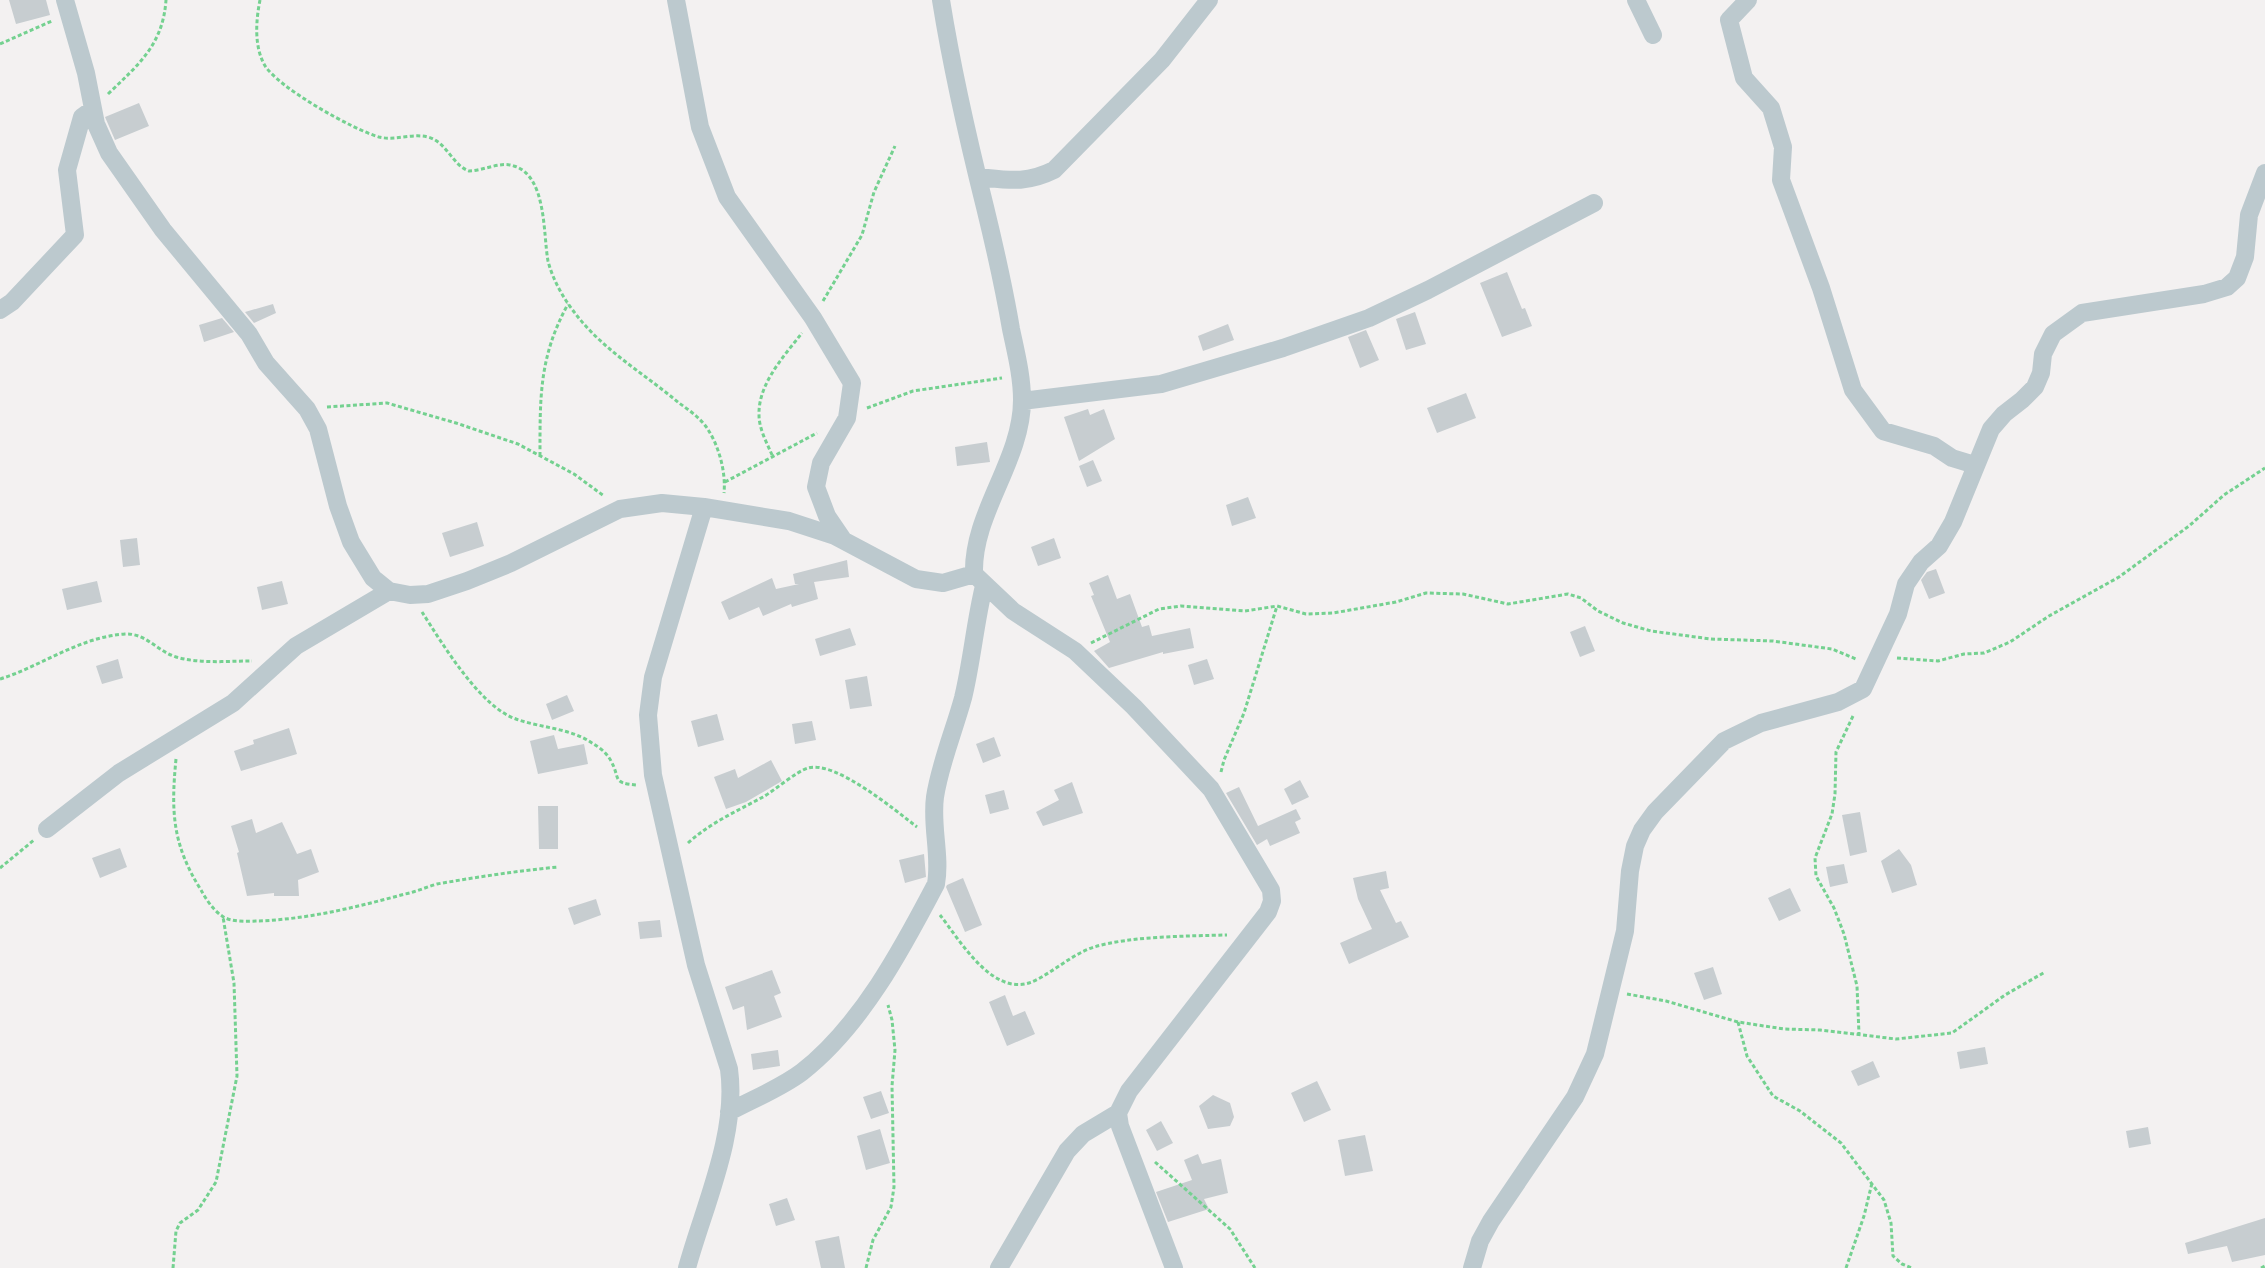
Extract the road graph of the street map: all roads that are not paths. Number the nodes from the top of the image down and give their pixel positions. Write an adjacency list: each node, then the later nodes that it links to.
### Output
1 (676, 0): 16 (street)
2 (941, 0): 10 (street)
3 (1209, 0): 10 (street)
4 (1636, 0): 7 (street)
5 (1748, 0): 14 (street)
6 (67, 7): 8 (street)
7 (1653, 35)
8 (93, 109): 12 (street); 18 (street)
9 (2265, 172): 14 (street)
10 (978, 177): 13 (street)
11 (1594, 203): 13 (street)
12 (0, 310)
13 (1022, 401): 17 (street)
14 (1975, 465): 25 (street)
15 (704, 507): 16 (street); 18 (street); 20 (street)
16 (844, 542): 17 (street)
17 (979, 580): 20 (street); 21 (street)
18 (389, 591): 19 (street)
19 (47, 829)
20 (729, 1112): 22 (street)
21 (1118, 1113): 23 (street); 24 (street)
22 (687, 1268)
23 (999, 1268)
24 (1174, 1268)
25 (1472, 1268)

